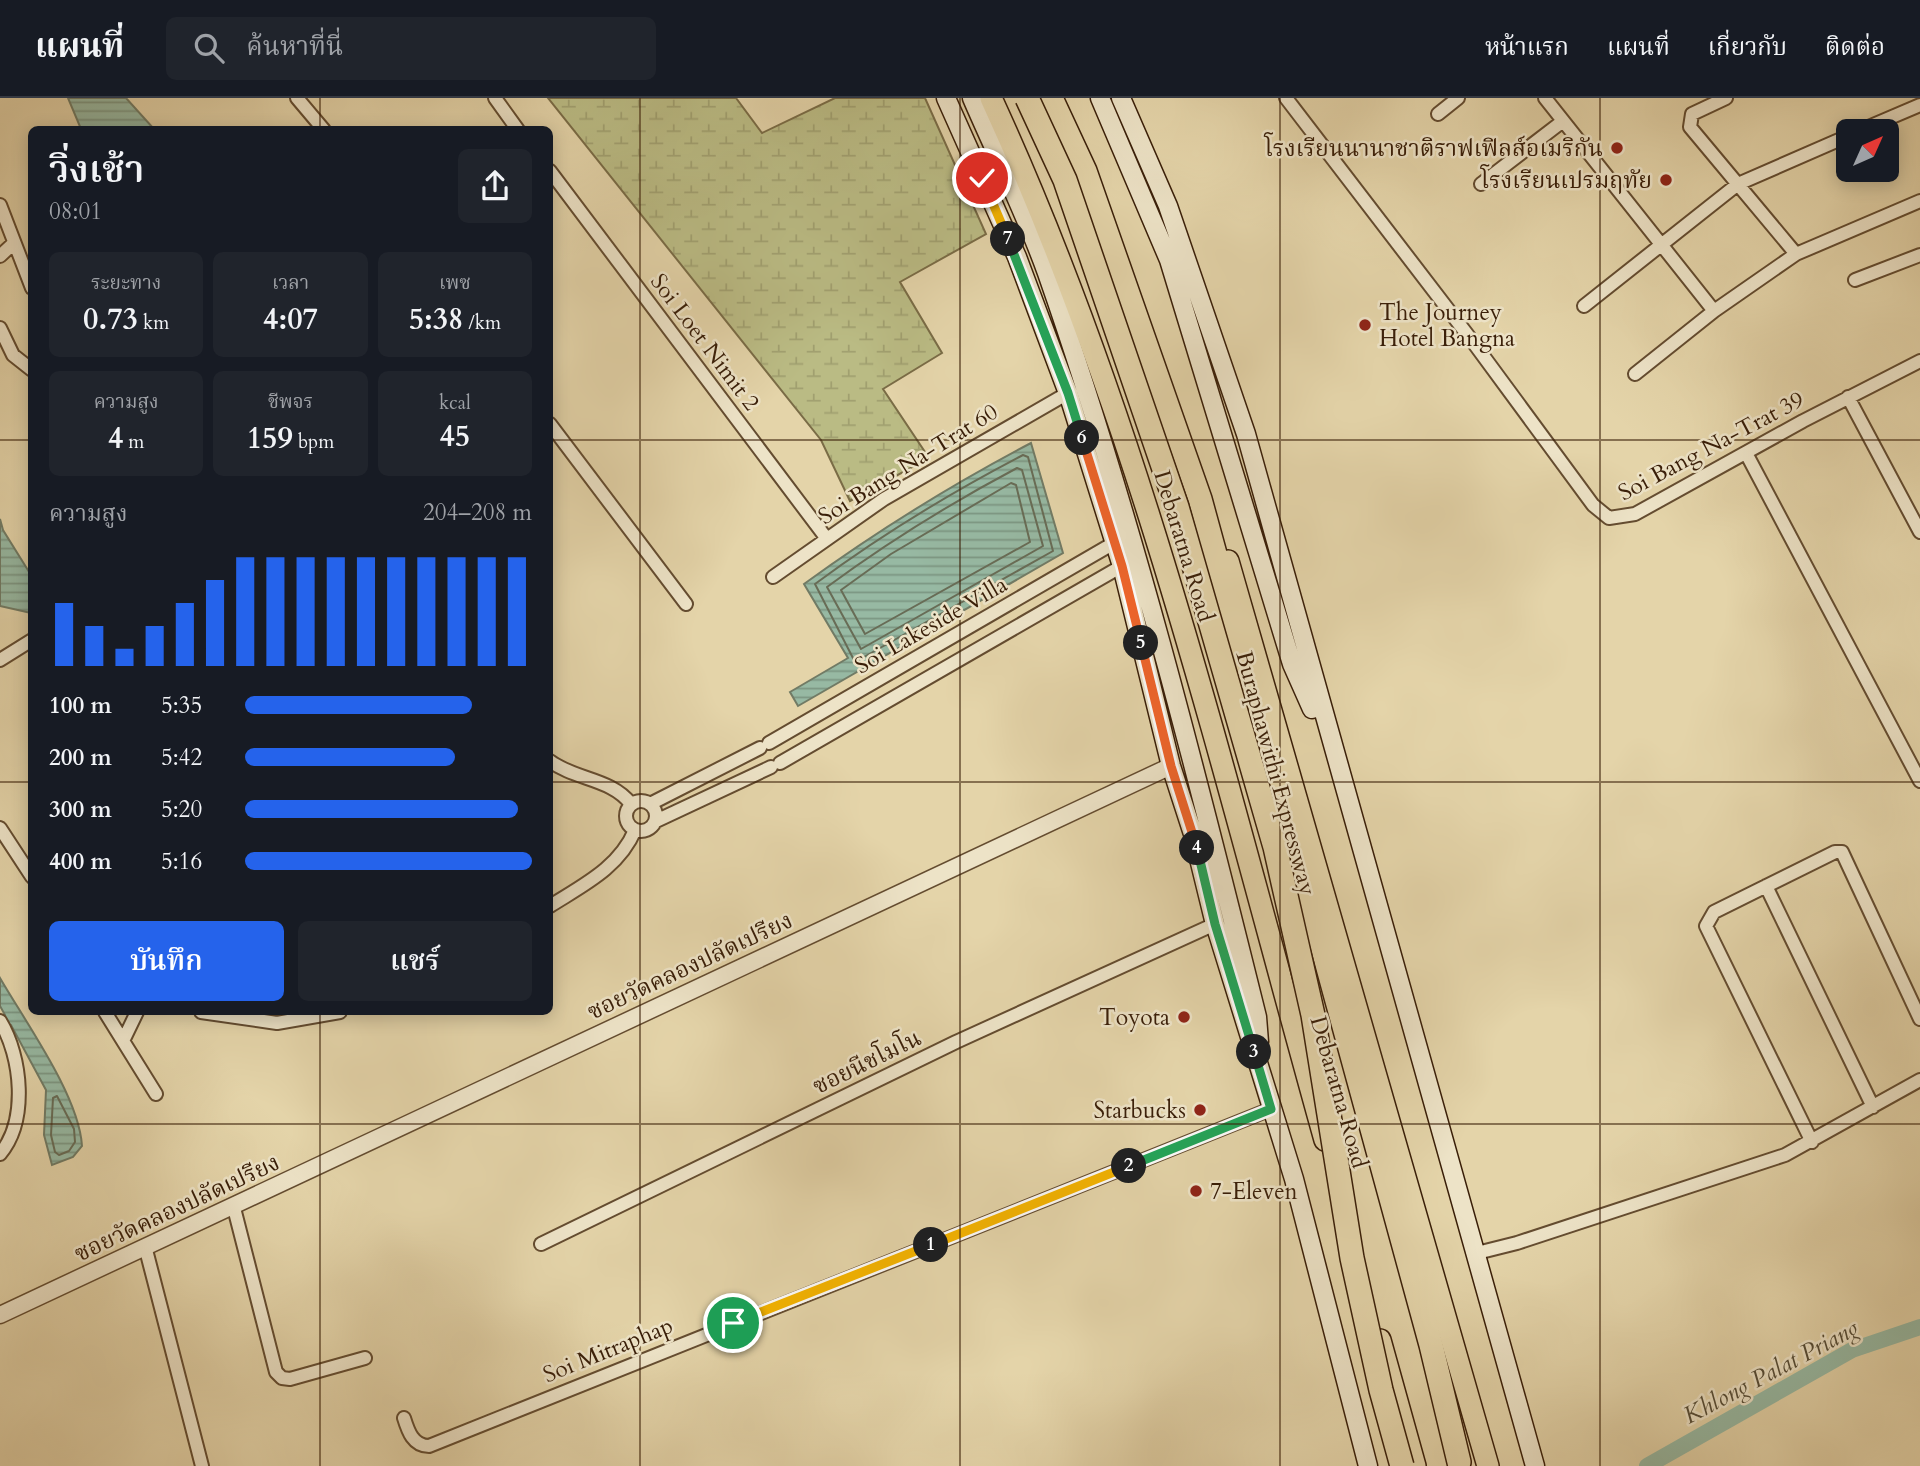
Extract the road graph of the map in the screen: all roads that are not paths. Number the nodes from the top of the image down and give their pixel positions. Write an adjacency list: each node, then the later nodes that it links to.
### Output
1 (297, 98): 20 (street)
2 (495, 98): 21 (street)
3 (946, 98): 41 (main road)
4 (972, 98): 75 (main road)
5 (991, 98): 94 (highway, Debaratna Road)
6 (1013, 98): 92 (highway)
7 (1027, 98): 93 (highway, Buraphawithi Expressway, bridge)
8 (1051, 98): 89 (highway, Buraphawithi Expressway)
9 (1062, 98): 95 (highway, Debaratna Road)
10 (1100, 98): 55 (main road)
11 (1121, 98): 55 (main road)
12 (1286, 98): 44 (street, Soi Bang Na-Trat 39)
13 (1458, 98): 17 (street)
14 (1545, 98): 19 (street)
15 (1726, 98): 25 (street)
16 (1920, 105): 18 (street)
17 (1438, 114)
18 (1887, 119)
19 (1563, 121): 24 (street); 29 (street)
20 (321, 126)
21 (516, 126)
22 (1836, 141): 25 (street)
23 (553, 175): 46 (street, Soi Loet Nimit 2)
24 (1481, 184)
25 (1738, 184): 29 (street); 30 (street)
26 (1920, 201): 30 (street)
27 (0, 205): 28 (street)
28 (14, 243): 32 (street); 33 (street)
29 (1661, 243): 35 (street); 36 (street)
30 (1796, 254): 36 (street)
31 (1920, 255): 34 (street)
32 (0, 256)
33 (28, 278)
34 (1855, 280)
35 (1584, 306)
36 (1714, 311): 40 (street)
37 (0, 328): 39 (street)
38 (1920, 361): 42 (street, Soi Bang Na-Trat 39)
39 (28, 367)
40 (1635, 374)
41 (1068, 393): 46 (street, Soi Bang Na-Trat 60); 47 (main road)
42 (1849, 397): 44 (street, Soi Bang Na-Trat 39); 45 (street)
43 (553, 428): 50 (street)
44 (1746, 453): 58 (street)
45 (1920, 532)
46 (827, 539): 49 (street, Soi Bang Na-Trat 60)
47 (1115, 543): 48 (main road); 53 (street, Soi Lakeside Villa)
48 (1122, 566): 56 (main road); 57 (street, Soi Lakeside Villa)
49 (774, 577)
50 (686, 604)
51 (28, 642): 52 (street)
52 (0, 660)
53 (745, 755): 57 (street); 60 (street, Soi Lakeside Villa)
54 (553, 763): 59 (street)
55 (1336, 763): 85 (main road)
56 (1171, 766): 67 (main road); 82 (street, ซอยวัดคลองปลัดเปรียง)
57 (754, 774): 61 (street, Soi Lakeside Villa)
58 (1920, 781)
59 (631, 804): 60 (street, Soi Lakeside Villa); 63 (street)
60 (650, 804): 61 (street)
61 (656, 821): 63 (street, Soi Lakeside Villa)
62 (0, 828): 64 (street)
63 (635, 830): 66 (street)
64 (28, 871)
65 (1766, 886): 72 (street); 78 (street); 80 (street)
66 (553, 904)
67 (1215, 924): 75 (main road); 83 (street, ซอยนีชโมโน)
68 (107, 1015): 74 (street)
69 (136, 1015): 74 (street)
70 (222, 1015): 71 (street)
71 (323, 1015)
72 (1920, 1019)
73 (2, 1026): 81 (street)
74 (123, 1041): 77 (street)
75 (1261, 1077): 79 (main road)
76 (1920, 1080): 78 (street)
77 (156, 1094)
78 (1873, 1107): 80 (street)
79 (1271, 1109): 88 (street, Soi Mitraphap); 91 (main road)
80 (1812, 1142): 85 (street)
81 (0, 1154)
82 (234, 1208): 84 (street, ซอยวัดคลองปลัดเปรียง); 87 (street)
83 (541, 1244)
84 (145, 1246): 86 (street, ซอยวัดคลองปลัดเปรียง); 90 (street)
85 (1477, 1253): 96 (main road)
86 (0, 1315)
87 (365, 1358)
88 (404, 1418)
89 (1459, 1462)
90 (202, 1466)
91 (1368, 1466)
92 (1387, 1466)
93 (1402, 1466)
94 (1415, 1466)
95 (1488, 1466)
96 (1535, 1466)

